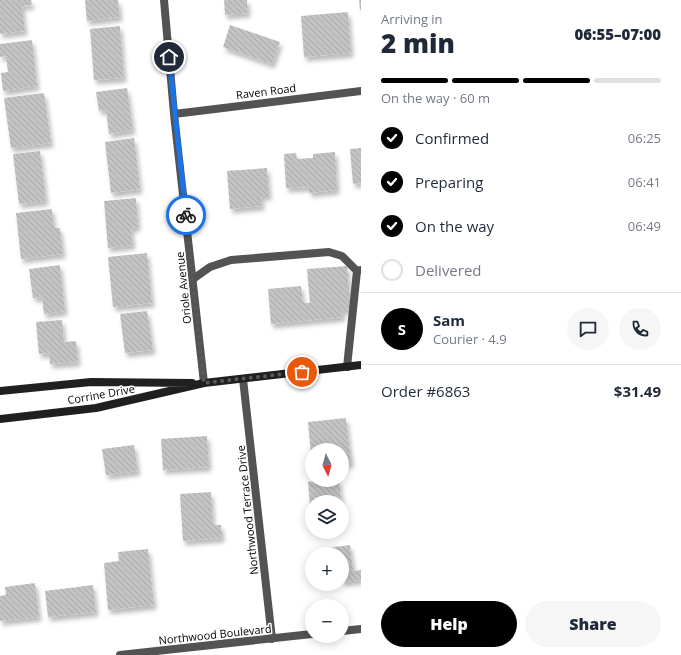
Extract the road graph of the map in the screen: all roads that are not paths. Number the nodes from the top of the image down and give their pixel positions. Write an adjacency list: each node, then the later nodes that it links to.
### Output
1 (164, 0): 3 (street, Oriole Avenue)
2 (361, 91): 3 (street, Raven Road)
3 (174, 114): 5 (street, Oriole Avenue)
4 (359, 271): 5 (street); 7 (street)
5 (193, 279): 9 (street, Oriole Avenue)
6 (361, 365): 7 (street, Corrine Drive)
7 (347, 367): 8 (street, Corrine Drive)
8 (243, 379): 9 (street, Corrine Drive); 15 (street, Northwood Terrace Drive)
9 (204, 383): 10 (street, Corrine Drive); 11 (street, Corrine Drive)
10 (0, 391)
11 (0, 419)
12 (361, 629): 13 (street)
13 (349, 630)
14 (305, 635): 15 (street, Northwood Boulevard)
15 (272, 639): 16 (street, Northwood Boulevard)
16 (120, 655)

